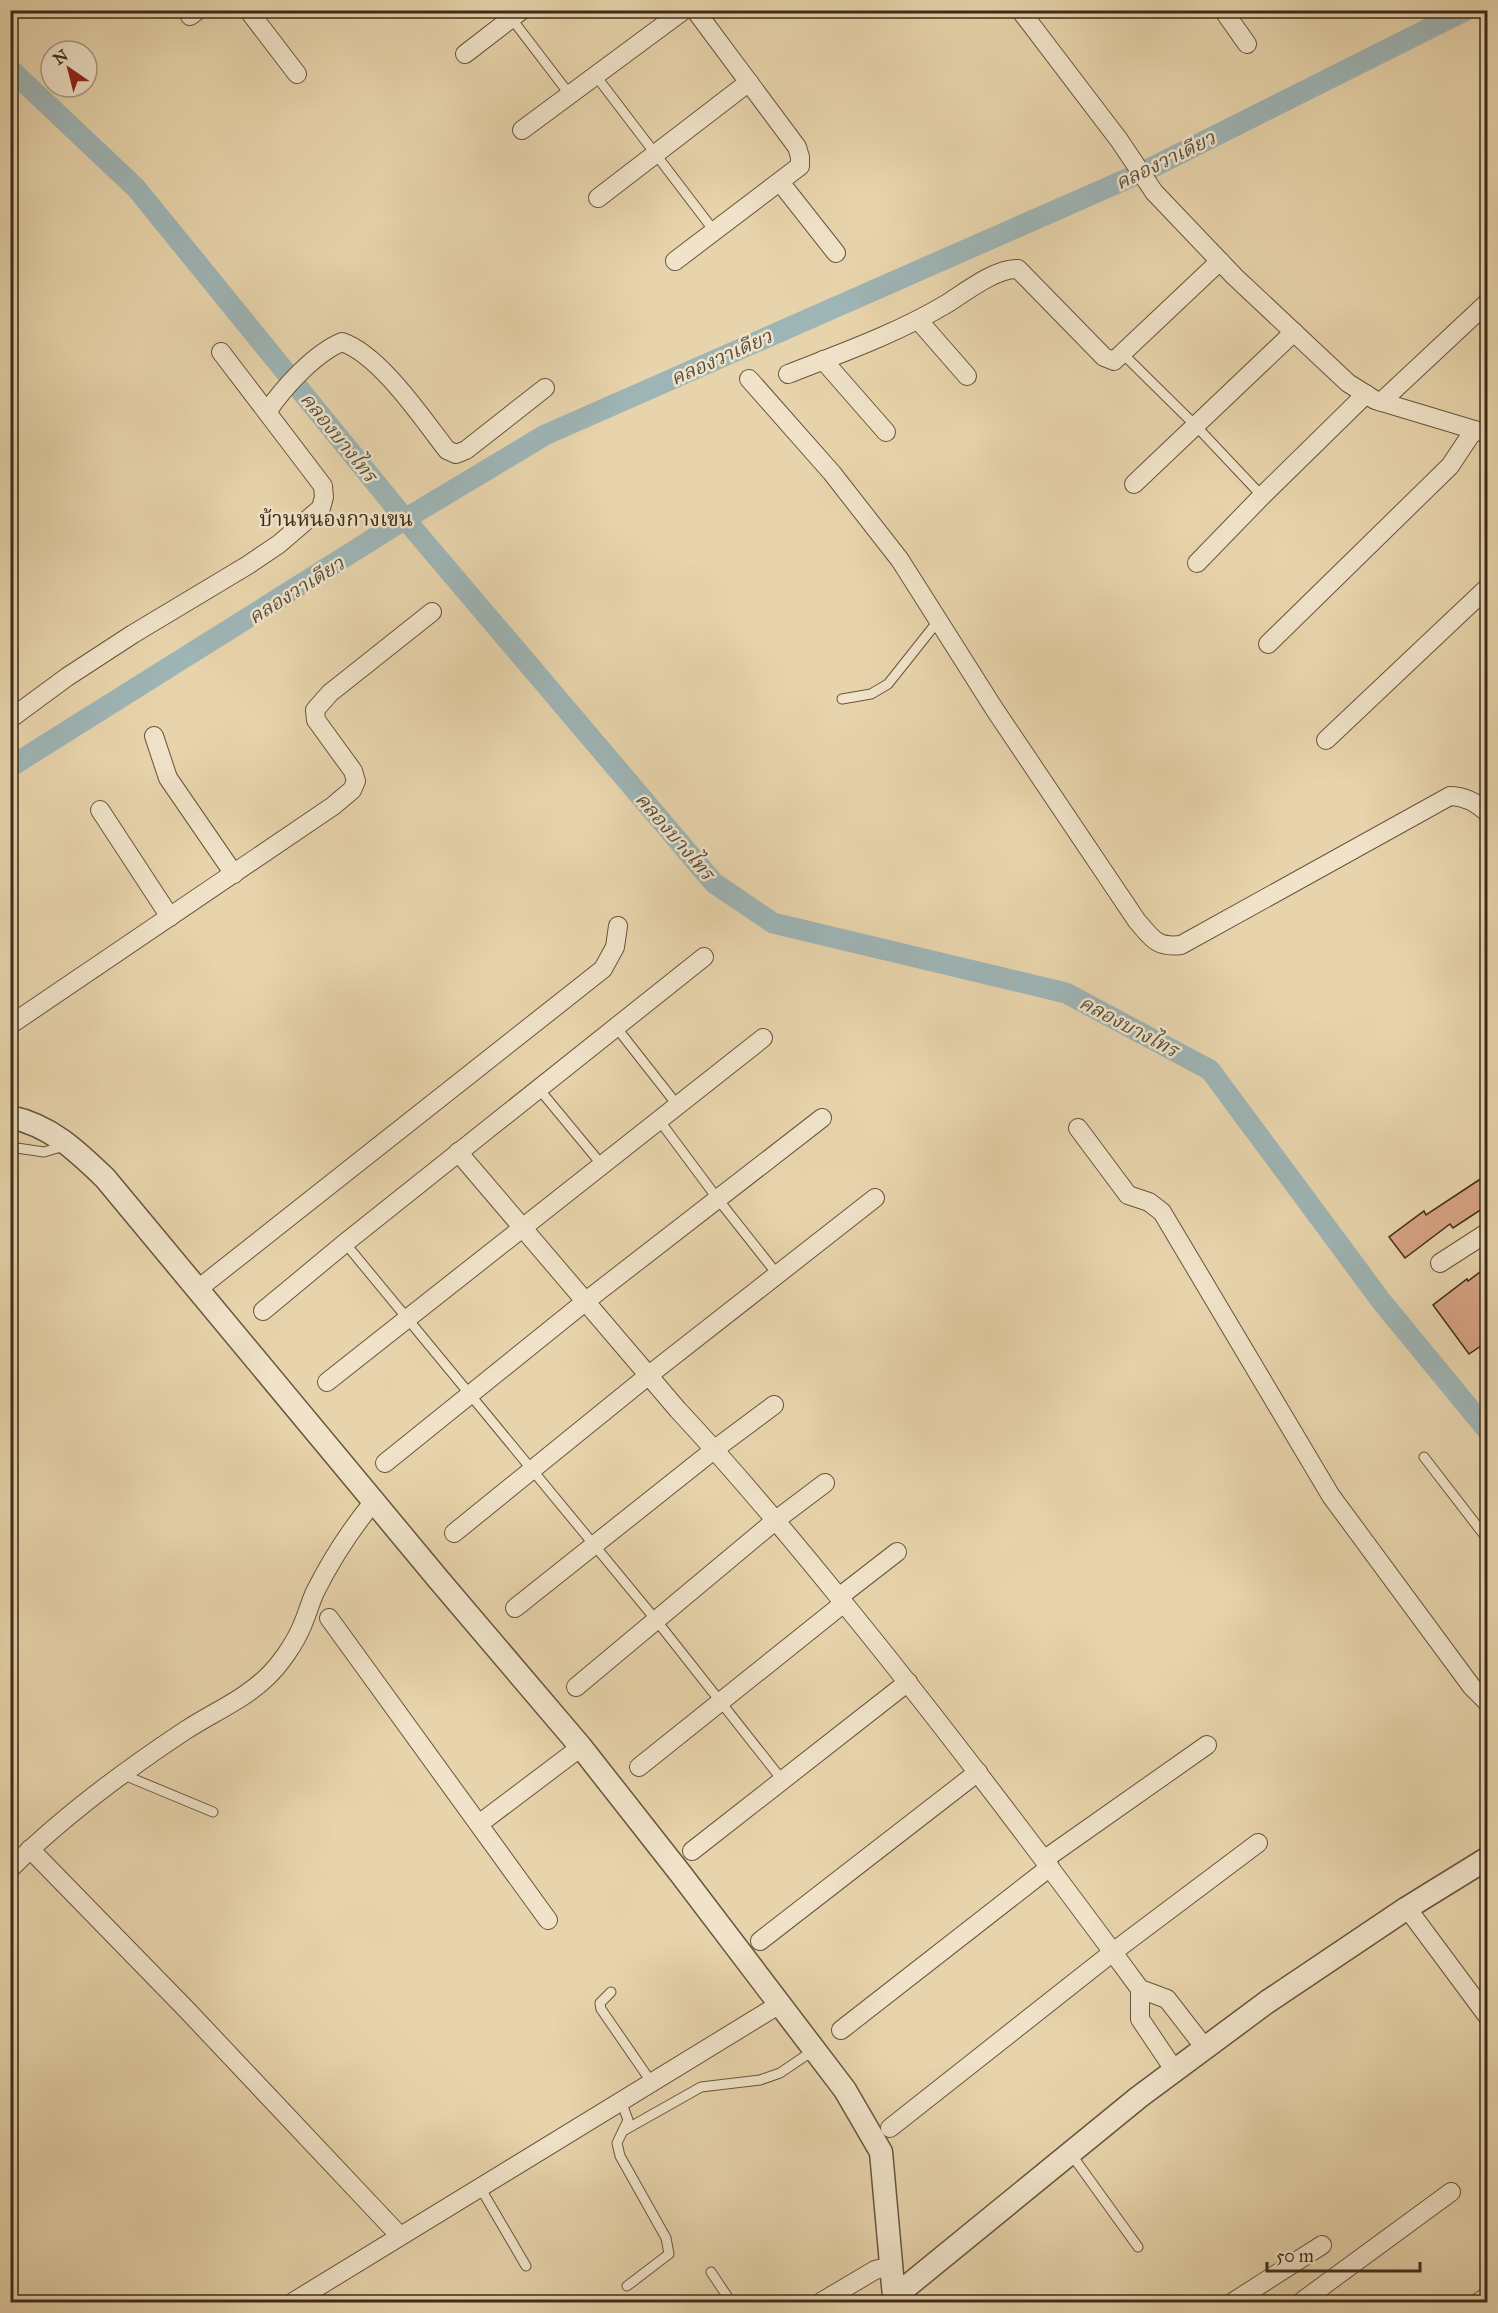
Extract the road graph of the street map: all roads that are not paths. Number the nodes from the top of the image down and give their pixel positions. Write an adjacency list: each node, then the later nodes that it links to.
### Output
1 (248, 10): 8 (street)
2 (1020, 10): 19 (street)
3 (1223, 10): 6 (street)
4 (682, 12): 9 (street); 10 (street)
5 (513, 13): 7 (street); 11 (lane)
6 (1247, 44)
7 (465, 54)
8 (297, 74)
9 (596, 76): 11 (street); 13 (lane)
10 (749, 82): 13 (street); 14 (street)
11 (570, 95): 12 (street)
12 (522, 130)
13 (655, 154): 15 (street); 16 (lane)
14 (780, 182): 16 (street); 17 (street)
15 (597, 198)
16 (714, 232): 18 (street)
17 (836, 253)
18 (675, 261)
19 (1220, 261): 22 (street); 24 (street)
20 (1488, 302): 30 (street)
21 (919, 321): 24 (street); 25 (street); 27 (street)
22 (1294, 332): 30 (street); 32 (street)
23 (220, 352): 31 (street)
24 (1123, 354): 32 (lane)
25 (823, 360): 26 (street); 33 (street)
26 (788, 374)
27 (968, 376)
28 (749, 380): 40 (street)
29 (545, 388): 31 (street)
30 (1374, 398): 34 (street); 36 (street)
31 (267, 412): 43 (street)
32 (1196, 426): 35 (street); 36 (lane)
33 (886, 432)
34 (1481, 432): 41 (street)
35 (1134, 484)
36 (1262, 496): 37 (street)
37 (1197, 563)
38 (1488, 587): 45 (street)
39 (432, 612): 48 (street)
40 (938, 621): 42 (lane); 47 (street)
41 (1268, 644)
42 (842, 699)
43 (10, 719)
44 (154, 736): 48 (street)
45 (1326, 740)
46 (100, 810): 49 (street)
47 (1488, 813)
48 (234, 874): 49 (street)
49 (170, 917): 52 (street)
50 (618, 926): 72 (street)
51 (704, 957): 53 (street)
52 (10, 1026)
53 (616, 1027): 55 (street); 56 (lane)
54 (763, 1038): 56 (street)
55 (539, 1089): 63 (street); 64 (lane)
56 (678, 1106): 59 (street)
57 (10, 1117): 61 (street)
58 (822, 1118): 65 (street)
59 (659, 1120): 64 (street); 65 (lane)
60 (1078, 1128): 98 (street)
61 (70, 1144): 62 (lane); 72 (street)
62 (10, 1147)
63 (458, 1152): 67 (street); 69 (street)
64 (602, 1165): 67 (street)
65 (717, 1198): 71 (lane); 73 (street)
66 (875, 1198): 71 (street)
67 (523, 1228): 73 (street); 75 (street)
68 (1488, 1232): 70 (street)
69 (345, 1243): 74 (street); 75 (lane)
70 (1440, 1263)
71 (777, 1274): 76 (street)
72 (198, 1289): 85 (street)
73 (586, 1301): 76 (street); 78 (street)
74 (263, 1311)
75 (408, 1319): 77 (street); 78 (lane)
76 (649, 1375): 80 (street); 83 (street)
77 (327, 1382)
78 (470, 1393): 82 (street); 83 (lane)
79 (774, 1405): 80 (street)
80 (715, 1449): 86 (street); 89 (street)
81 (1424, 1457): 88 (lane)
82 (385, 1463)
83 (532, 1470): 87 (street); 89 (lane)
84 (825, 1483): 86 (street)
85 (375, 1500): 100 (street); 103 (street)
86 (776, 1520): 91 (street); 94 (street)
87 (454, 1533)
88 (1488, 1540)
89 (594, 1544): 92 (street); 94 (lane)
90 (897, 1552): 91 (street)
91 (842, 1600): 95 (street); 97 (street)
92 (515, 1608)
93 (329, 1618): 106 (street)
94 (656, 1620): 96 (street); 97 (lane)
95 (908, 1682): 102 (street); 104 (street)
96 (576, 1687)
97 (721, 1702): 101 (street); 104 (lane)
98 (1488, 1703)
99 (1207, 1744): 111 (street)
100 (581, 1747): 106 (street); 119 (street)
101 (639, 1767)
102 (978, 1772): 111 (street); 115 (street)
103 (124, 1774): 105 (lane); 108 (street)
104 (783, 1781): 109 (street)
105 (213, 1812)
106 (479, 1824): 114 (street)
107 (1257, 1843): 116 (street)
108 (30, 1850): 112 (street); 132 (street)
109 (692, 1851)
110 (1488, 1858): 113 (street)
111 (1047, 1863): 116 (street); 121 (street)
112 (10, 1869)
113 (1407, 1908): 120 (street); 122 (street)
114 (548, 1920)
115 (760, 1941)
116 (1113, 1952): 117 (street); 127 (street)
117 (1140, 1989): 122 (street); 124 (street)
118 (612, 1992): 125 (lane)
119 (780, 2004): 123 (street); 125 (street)
120 (1488, 2017)
121 (841, 2030)
122 (1205, 2048): 124 (street)
123 (815, 2050): 128 (lane); 136 (street)
124 (1175, 2071): 129 (street)
125 (652, 2083): 126 (street)
126 (621, 2101): 128 (lane); 130 (street)
127 (890, 2128)
128 (623, 2131): 138 (lane)
129 (1071, 2154): 134 (lane); 140 (street)
130 (481, 2189): 132 (street); 135 (lane)
131 (1451, 2192): 145 (street)
132 (400, 2236): 141 (street)
133 (1322, 2245): 144 (street)
134 (1138, 2247)
135 (526, 2266)
136 (891, 2266): 140 (street); 143 (street)
137 (711, 2272): 142 (lane)
138 (627, 2286)
139 (1488, 2296): 146 (street)
140 (895, 2300)
141 (293, 2302)
142 (730, 2302)
143 (821, 2302)
144 (1233, 2302)
145 (1301, 2302)
146 (1479, 2302)

